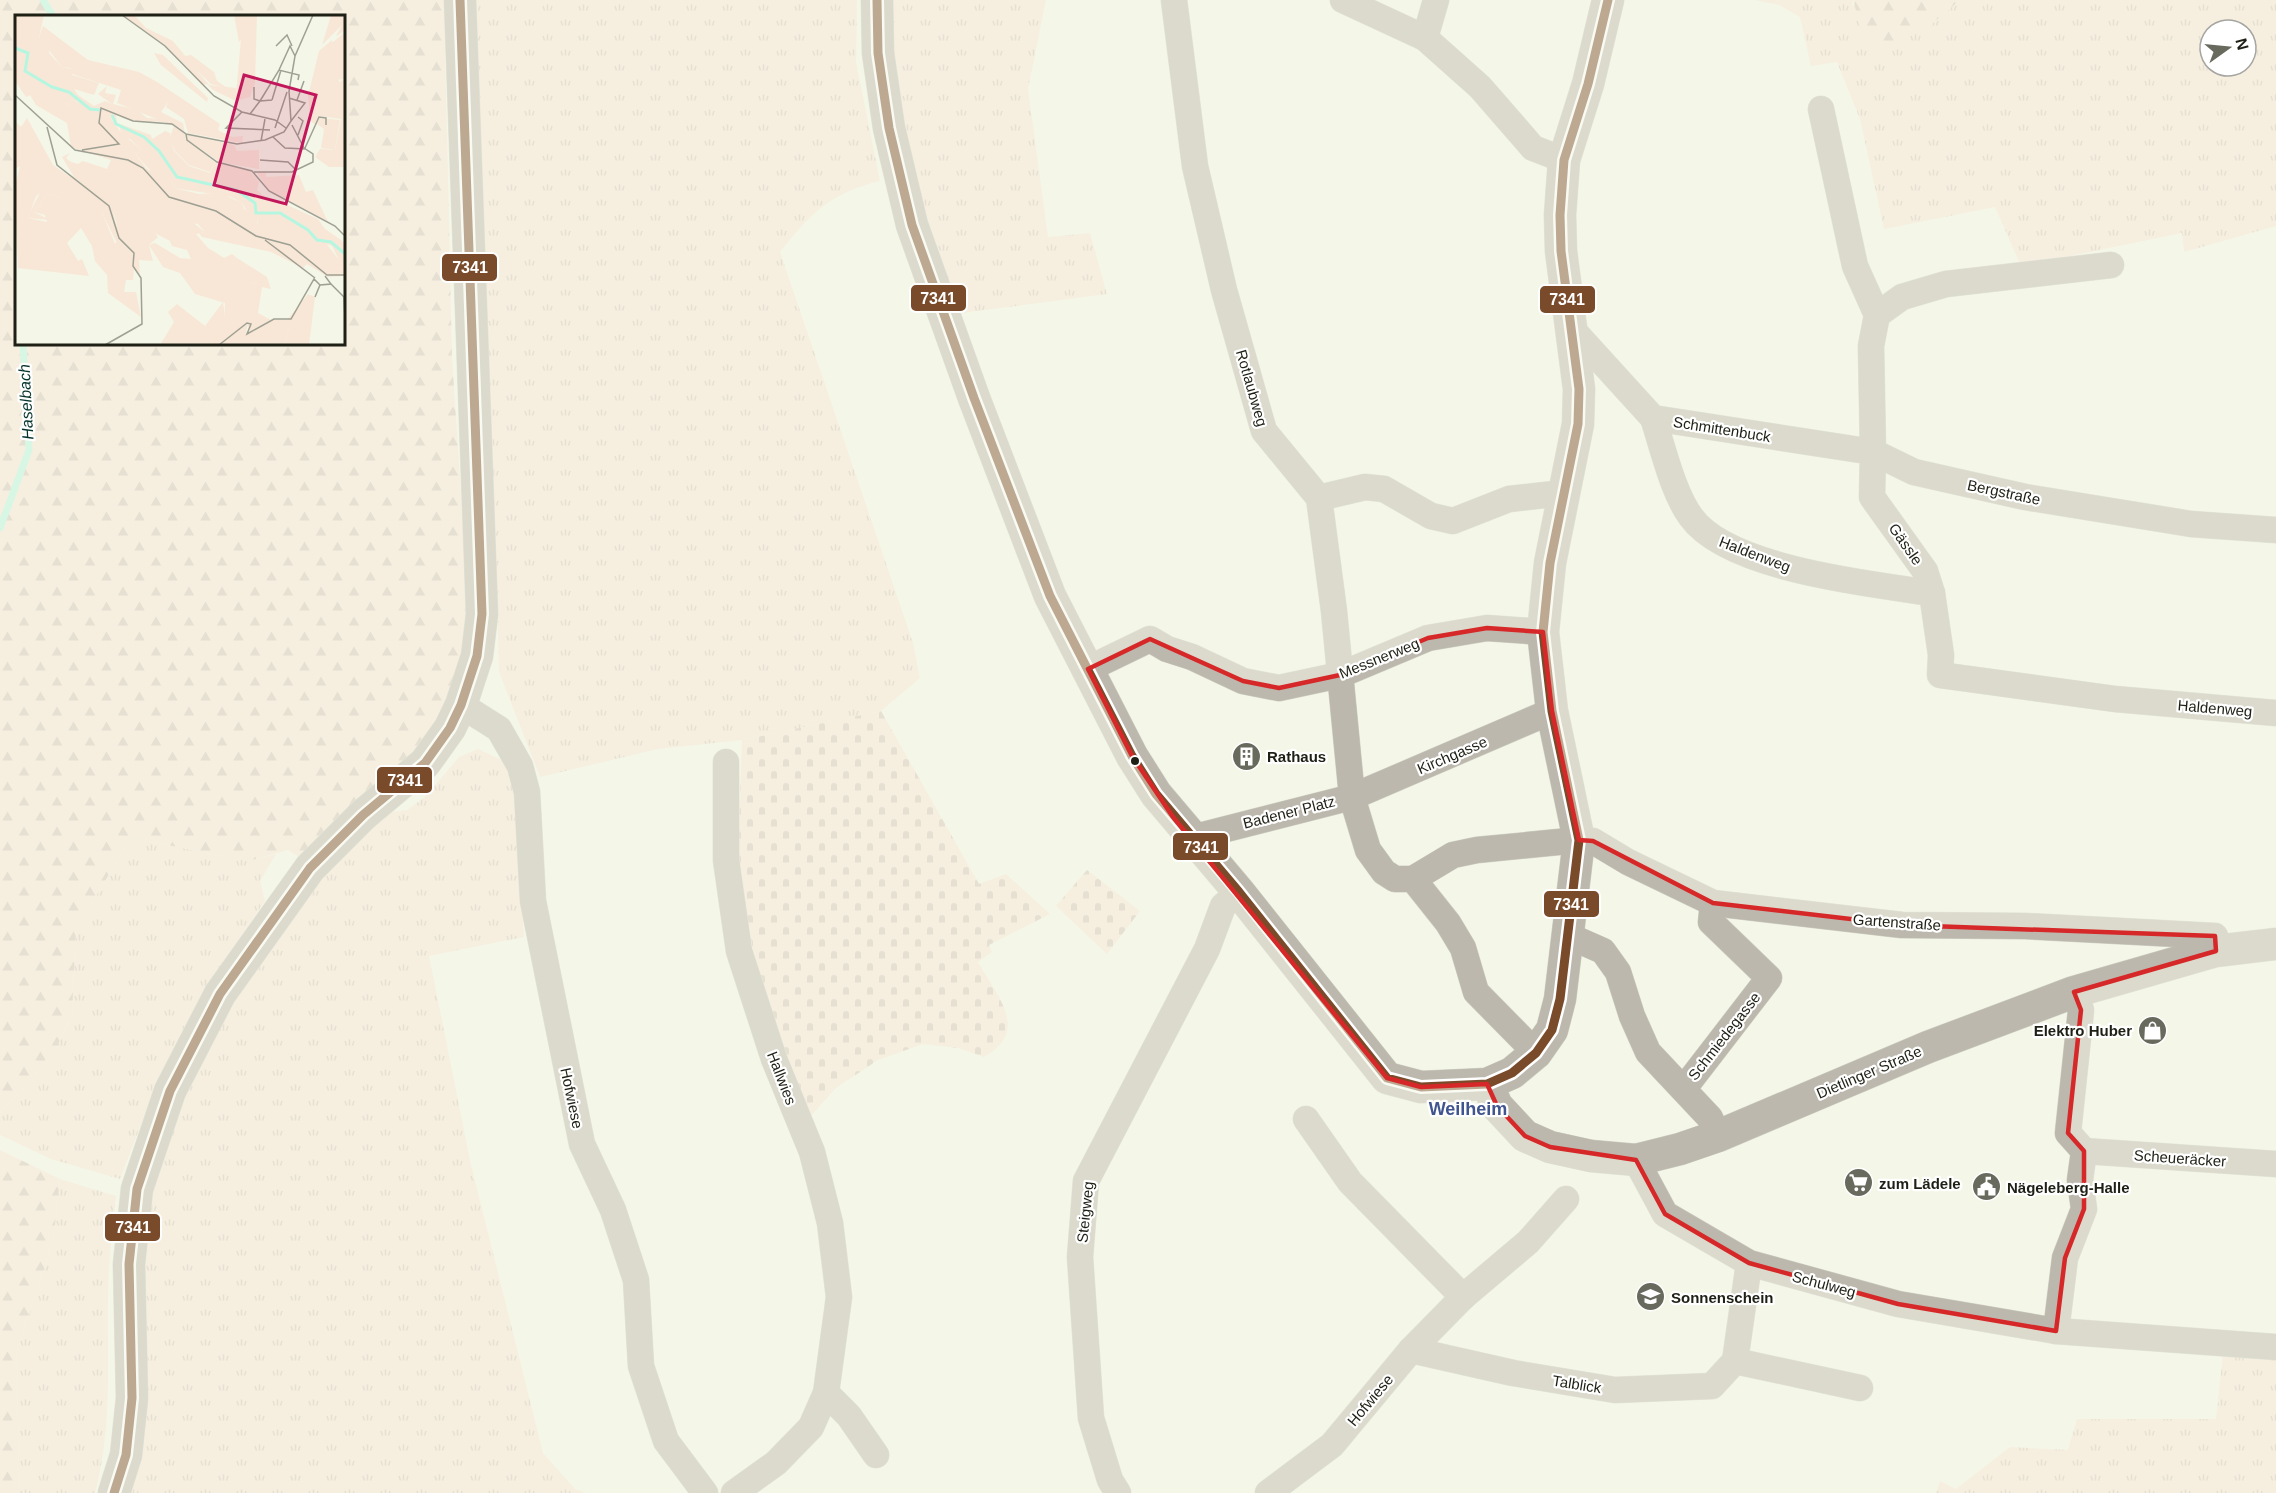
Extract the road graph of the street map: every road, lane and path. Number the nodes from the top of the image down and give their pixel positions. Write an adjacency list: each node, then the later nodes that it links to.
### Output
1 (460, 0): 23 (street)
2 (877, 0): 20 (street)
3 (1174, 0): 16 (street, Rotlaubweg)
4 (1343, 0): 7 (street)
5 (1436, 0): 7 (street)
6 (1608, 0): 9 (street)
7 (1425, 38): 9 (street)
8 (1821, 109): 11 (street)
9 (1564, 160): 12 (street)
10 (2111, 265): 11 (street)
11 (1877, 315): 14 (street)
12 (1572, 329): 13 (street, Schmittenbuck); 15 (street)
13 (1653, 418): 14 (street, Schmittenbuck); 18 (street, Haldenweg)
14 (1873, 452): 17 (street, Bergstraße); 18 (street, Gässle)
15 (1563, 494): 16 (street); 19 (street)
16 (1319, 498): 21 (street)
17 (2276, 530)
18 (1932, 593): 22 (street, Gässle)
19 (1543, 632): 21 (street, Messnerweg); 24 (street)
20 (1088, 669): 21 (street, Messnerweg); 28 (street)
21 (1340, 675): 27 (street)
22 (1940, 675): 25 (street, Haldenweg)
23 (462, 705): 55 (street); 56 (street, Hofwiese)
24 (1552, 711): 27 (street, Kirchgasse); 29 (street)
25 (2276, 713)
26 (726, 762): 53 (street, Hallwies)
27 (1352, 797): 28 (street, Badener Platz); 30 (street)
28 (1191, 838): 31 (street)
29 (1579, 840): 30 (street); 32 (street, Gartenstraße); 33 (street)
30 (1413, 879): 37 (street)
31 (1239, 892): 38 (street); 58 (street, Steigweg)
32 (1713, 903): 35 (street, Gartenstraße); 39 (street, Schmiedegasse)
33 (1569, 936): 37 (street); 39 (street)
34 (2276, 945): 35 (street, Dietlinger Straße)
35 (2216, 951): 36 (street, Dietlinger Straße)
36 (2074, 992): 41 (street, Dietlinger Straße); 42 (street)
37 (1536, 1053): 38 (street)
38 (1487, 1084): 43 (street, Dietlinger Straße)
39 (1685, 1087): 41 (street)
40 (1306, 1119): 47 (street)
41 (1718, 1136): 43 (street, Dietlinger Straße)
42 (2084, 1151): 44 (street, Scheueräcker); 48 (street)
43 (1636, 1160): 46 (street, Schulweg)
44 (2276, 1164)
45 (1566, 1199): 47 (street, Hofwiese)
46 (1749, 1263): 48 (street, Schulweg); 51 (street)
47 (1463, 1297): 50 (street, Hofwiese)
48 (2055, 1331): 49 (street, Schulweg)
49 (2276, 1347)
50 (1411, 1350): 51 (street, Talblick); 59 (street, Hofwiese)
51 (1736, 1361): 52 (street)
52 (1860, 1388)
53 (826, 1392): 54 (street); 57 (street, Hallwies)
54 (876, 1455)
55 (114, 1493)
56 (705, 1493)
57 (734, 1493)
58 (1118, 1493)
59 (1268, 1493)

